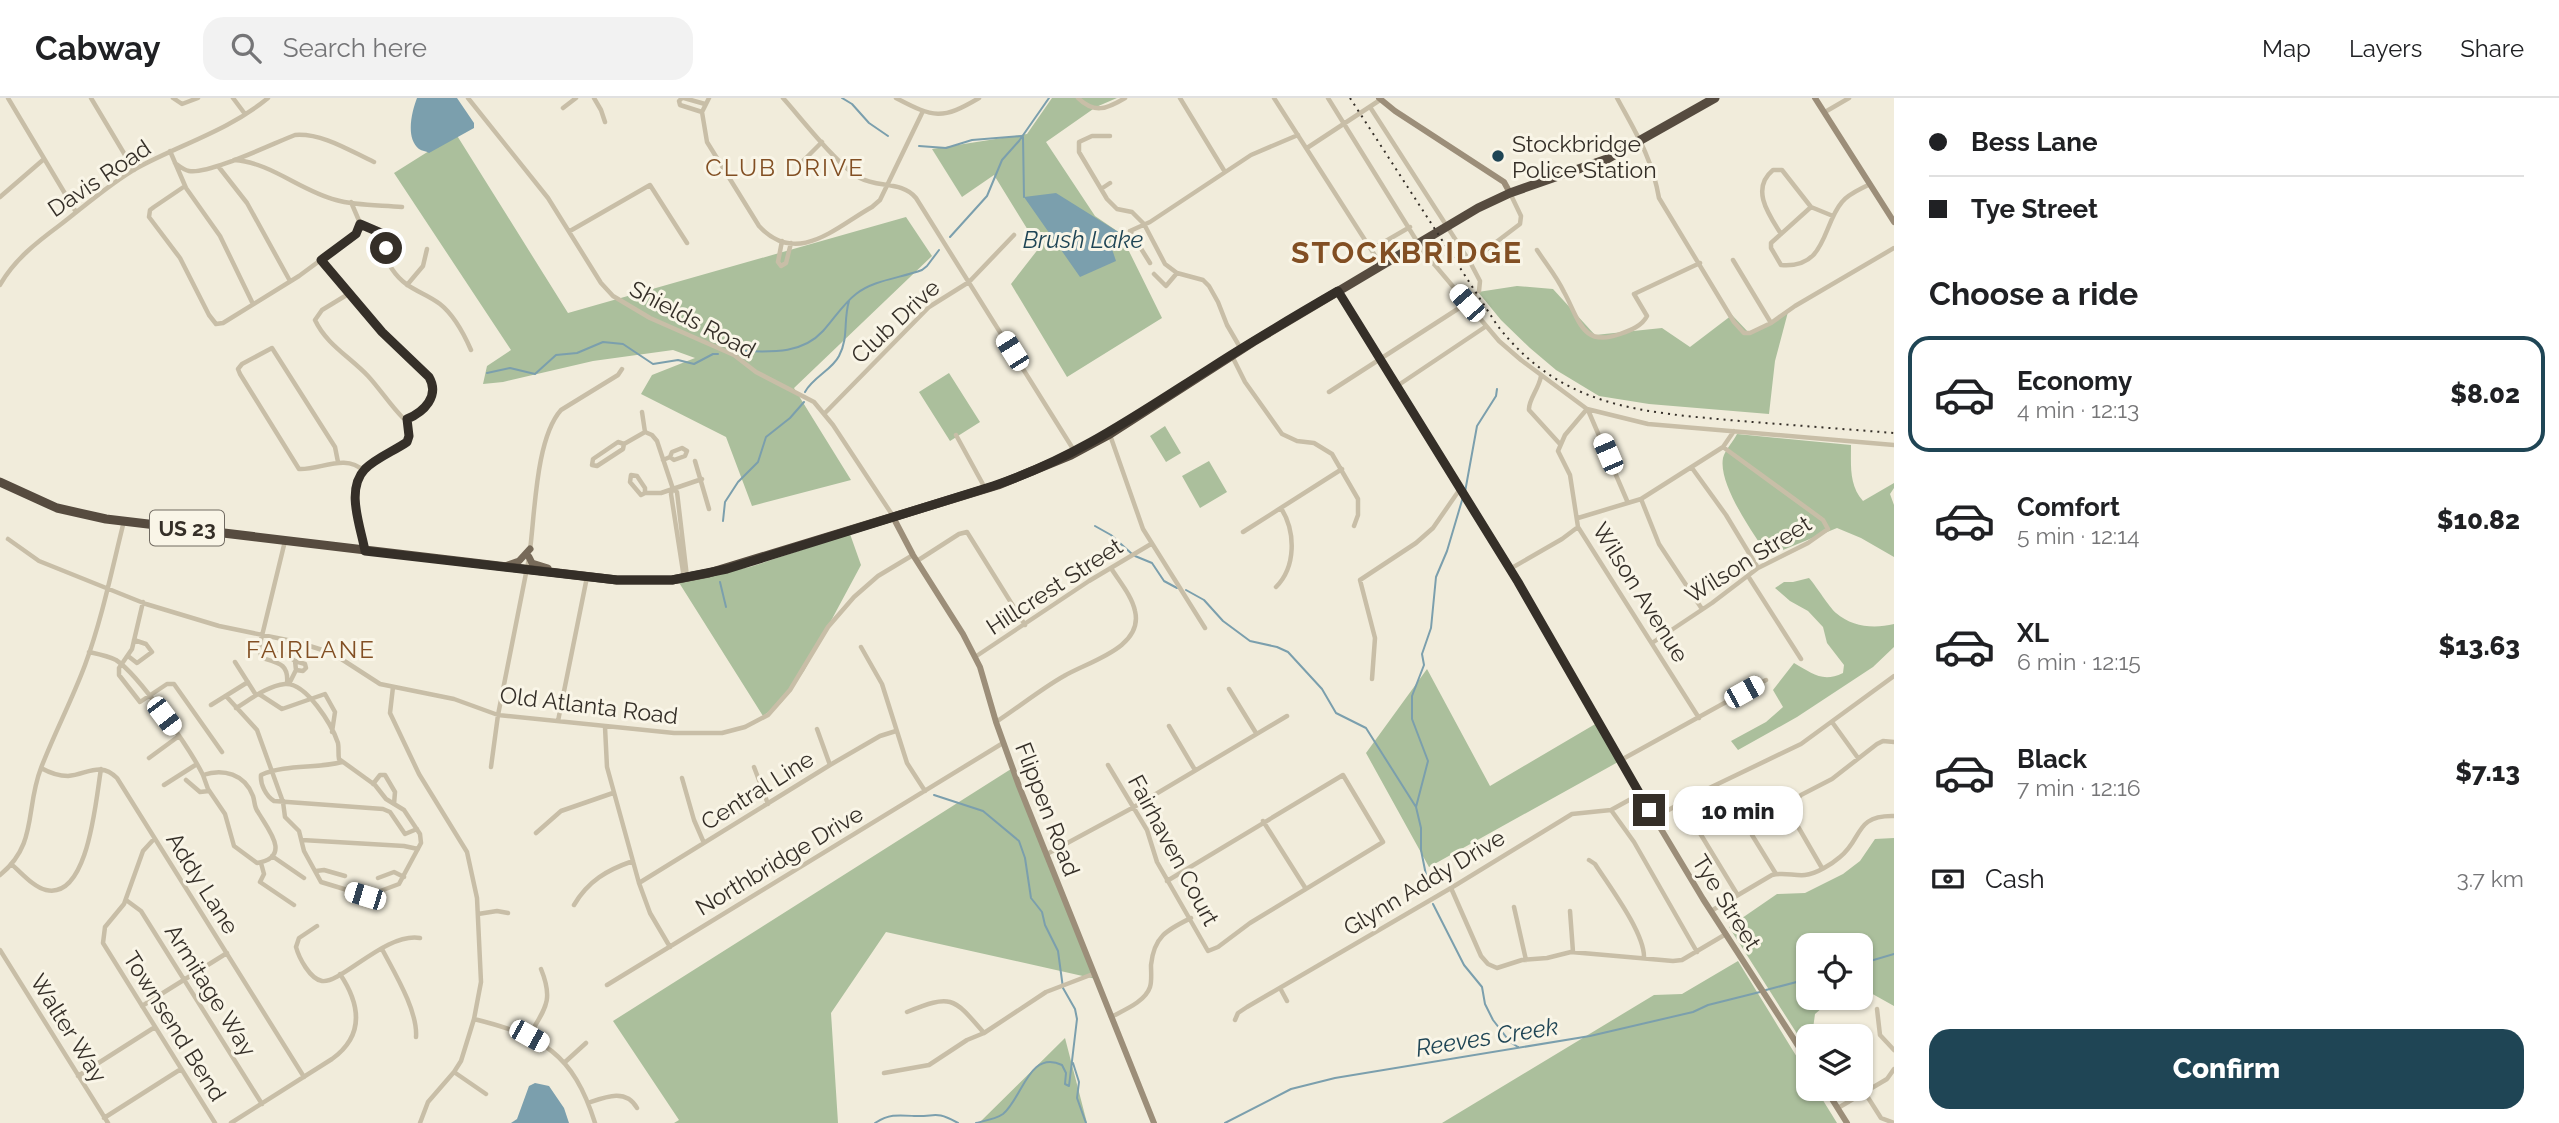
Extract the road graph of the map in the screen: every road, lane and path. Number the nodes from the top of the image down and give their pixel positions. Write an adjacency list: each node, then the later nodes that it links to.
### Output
1 (8, 98): 40 (street)
2 (91, 98): 46 (street)
3 (173, 98): 4 (street)
4 (198, 98)
5 (233, 98): 31 (street)
6 (268, 98): 31 (street, Davis Road)
7 (468, 98): 64 (street, Shields Road)
8 (576, 98): 27 (street)
9 (594, 98): 32 (street)
10 (683, 98): 25 (street); 29 (street)
11 (709, 98): 25 (street)
12 (783, 98): 37 (street)
13 (896, 98): 28 (street)
14 (979, 98): 28 (street)
15 (1078, 98): 16 (street)
16 (1125, 98)
17 (1180, 98): 47 (street)
18 (1274, 98): 34 (street)
19 (1328, 98): 33 (street)
20 (1617, 98): 36 (street)
21 (1715, 98): 36 (highway, US 23)
22 (1815, 98): 30 (street)
23 (1849, 98): 30 (street)
24 (1380, 99): 26 (street); 53 (street)
25 (705, 104): 29 (street)
26 (1370, 107): 33 (street); 76 (street)
27 (563, 108)
28 (923, 111): 50 (street)
29 (702, 112): 67 (street)
30 (1825, 112): 49 (street)
31 (245, 114): 39 (street, Davis Road)
32 (605, 122)
33 (1345, 124): 38 (street); 63 (street)
34 (1298, 135): 38 (street); 47 (street)
35 (1110, 136): 52 (street)
36 (1640, 141): 53 (highway, US 23); 79 (street)
37 (822, 142): 44 (street); 50 (street)
38 (1307, 148): 71 (street)
39 (170, 151): 43 (street); 46 (street, Davis Road)
40 (44, 159): 54 (street); 58 (street)
41 (232, 160): 42 (street); 45 (street); 55 (street)
42 (374, 162)
43 (175, 163): 45 (street); 51 (street)
44 (800, 164)
45 (218, 166): 82 (street)
46 (134, 170): 58 (street, Davis Road)
47 (1225, 172): 62 (street)
48 (1110, 183): 52 (street)
49 (1871, 183): 59 (street); 60 (street)
50 (889, 185): 69 (street); 83 (street)
51 (185, 186): 89 (street); 89 (street)
52 (1101, 189): 62 (street)
53 (1510, 193): 76 (street); 78 (highway, US 23)
54 (0, 197)
55 (351, 202): 56 (street); 61 (street)
56 (402, 207)
57 (1811, 207): 59 (street); 65 (street); 65 (street)
58 (76, 212): 84 (street, Davis Road)
59 (1833, 216): 65 (street)
60 (1894, 222)
61 (360, 224): 74 (street); 85 (street)
62 (1144, 224): 77 (street); 80 (street)
63 (1410, 227): 71 (street); 88 (street)
64 (570, 231): 68 (street); 102 (street, Shields Road)
65 (1781, 234)
66 (1014, 235): 83 (street)
67 (782, 241): 69 (street); 69 (street)
68 (687, 243)
69 (790, 243)
70 (1894, 248): 90 (street)
71 (1372, 249): 78 (street)
72 (427, 250): 85 (street)
73 (1537, 250): 79 (street)
74 (321, 260): 82 (street); 87 (street)
75 (1733, 260): 90 (street)
76 (1470, 262): 88 (street)
77 (1150, 263)
78 (1385, 263): 86 (highway, US 23)
79 (1700, 263): 90 (street)
80 (1177, 273): 81 (street); 92 (street)
81 (1154, 274)
82 (290, 281): 89 (street)
83 (969, 282): 102 (street, Club Drive); 112 (street, Club Drive)
84 (0, 285)
85 (407, 285): 93 (street)
86 (1338, 291): 92 (highway, US 23); 95 (street, Tye Street)
87 (350, 293): 103 (street); 103 (street)
88 (1467, 303): 91 (street); 95 (street)
89 (253, 304)
90 (1771, 323)
91 (1485, 327): 97 (street); 98 (street)
92 (1241, 349): 94 (highway, US 23)
93 (471, 350)
94 (1231, 356): 106 (highway, US 23); 120 (street)
95 (1381, 359): 98 (street, Tye Street); 99 (street)
96 (622, 369): 142 (street)
97 (1541, 375): 100 (street); 108 (street)
98 (1397, 386): 124 (street, Tye Street)
99 (1329, 392)
100 (1587, 409): 104 (street); 108 (street); 129 (street)
101 (642, 412): 105 (street)
102 (824, 414): 132 (street, Shields Road)
103 (407, 419): 121 (street)
104 (1734, 431): 110 (street); 111 (street)
105 (645, 432): 109 (street); 116 (street)
106 (1110, 434): 112 (highway, US 23); 140 (street)
107 (956, 435): 126 (street)
108 (1560, 443): 133 (street, Wilson Avenue)
109 (624, 444): 113 (street); 115 (street)
110 (1894, 445)
111 (1723, 447): 119 (street); 147 (street, Wilson Street)
112 (1076, 452): 126 (highway, US 23)
113 (602, 453): 115 (street); 115 (street)
114 (670, 457): 116 (street)
115 (607, 460)
116 (663, 460): 125 (street)
117 (695, 461): 122 (street)
118 (338, 462): 118 (street); 121 (street)
119 (1692, 468): 128 (street); 147 (street)
120 (1342, 469): 130 (street); 135 (street)
121 (363, 471): 141 (street)
122 (702, 479): 125 (street); 131 (street)
123 (0, 482): 134 (highway, US 23)
124 (1461, 488): 148 (street, Tye Street); 176 (street)
125 (673, 489): 127 (street); 144 (street)
126 (985, 489): 132 (highway, US 23)
127 (645, 492): 127 (street)
128 (1641, 499): 129 (street); 159 (street)
129 (1628, 503): 133 (street)
130 (1281, 508): 137 (street); 156 (street)
131 (709, 509)
132 (893, 517): 143 (street, Flippen Road); 151 (highway, US 23)
133 (1578, 518): 136 (street, Wilson Avenue)
134 (124, 521): 139 (highway, US 23); 157 (street)
135 (1354, 526)
136 (1578, 527): 148 (street); 164 (street, Wilson Avenue)
137 (1243, 532)
138 (8, 538): 157 (street, Old Atlanta Road)
139 (286, 540): 141 (highway, US 23); 162 (street)
140 (1151, 544): 146 (street, Hillcrest Street); 161 (street)
141 (365, 551): 145 (highway, US 23)
142 (529, 553): 145 (main road); 149 (street); 150 (main road)
143 (915, 558): 160 (street, Old Atlanta Road); 169 (street, Flippen Road); 195 (street, Old Atlanta Road)
144 (683, 562): 151 (street); 154 (street); 155 (street)
145 (502, 567): 149 (highway, US 23)
146 (1111, 568): 160 (street, Hillcrest Street); 192 (street)
147 (1758, 568): 152 (street, Wilson Street)
148 (1510, 569): 206 (street, Tye Street)
149 (527, 570): 150 (highway, US 23); 188 (street)
150 (573, 575): 153 (highway, US 23)
151 (703, 575): 154 (highway, US 23)
152 (1748, 576): 159 (street, Wilson Street); 170 (street)
153 (587, 577): 155 (highway, US 23); 191 (street)
154 (685, 578): 155 (highway, US 23)
155 (670, 580)
156 (1276, 587)
157 (108, 589): 158 (street, Old Atlanta Road); 166 (street)
158 (143, 603): 162 (street, Old Atlanta Road); 163 (street)
159 (1702, 609): 164 (street, Wilson Street)
160 (1025, 625): 169 (street, Hillcrest Street)
161 (1205, 628)
162 (261, 636): 167 (street); 180 (street, Old Atlanta Road)
163 (134, 640): 168 (street); 168 (street)
164 (1652, 643): 190 (street, Wilson Avenue)
165 (861, 647): 197 (street)
166 (89, 652): 172 (street); 213 (street)
167 (260, 652): 173 (street); 174 (street)
168 (128, 656): 172 (street)
169 (975, 657): 192 (street, Flippen Road)
170 (1801, 659)
171 (235, 662): 178 (street)
172 (122, 665): 184 (street); 184 (street)
173 (295, 665): 174 (street); 179 (street)
174 (284, 668): 179 (street)
175 (1894, 676): 193 (street)
176 (1372, 679)
177 (1766, 680): 190 (street)
178 (248, 682): 182 (street); 183 (street)
179 (286, 684): 182 (street); 185 (street)
180 (393, 687): 188 (street, Old Atlanta Road); 267 (street)
181 (1229, 689): 199 (street)
182 (258, 694): 185 (street); 187 (street)
183 (226, 696): 186 (street); 187 (street)
184 (149, 697): 200 (street); 203 (street)
185 (312, 698): 198 (street); 198 (street)
186 (211, 705)
187 (236, 708): 216 (street)
188 (498, 715): 191 (street, Old Atlanta Road); 211 (street)
189 (1287, 716): 199 (street)
190 (1699, 718): 206 (street)
191 (558, 721): 195 (street, Old Atlanta Road)
192 (996, 722): 202 (street, Flippen Road)
193 (1832, 722): 205 (street); 227 (street)
194 (1169, 726): 215 (street)
195 (605, 727): 224 (street)
196 (817, 729): 209 (street)
197 (895, 731): 209 (street, Central Line); 223 (street)
198 (332, 732): 207 (street)
199 (1256, 733): 215 (street)
200 (179, 736): 204 (street); 208 (street)
201 (1894, 742): 205 (street)
202 (1003, 743): 223 (street, Northbridge Drive); 242 (street, Flippen Road)
203 (222, 751)
204 (149, 758)
205 (1858, 758): 248 (street)
206 (1620, 761): 225 (street, Tye Street)
207 (342, 762): 216 (street); 220 (street)
208 (197, 764): 217 (street); 221 (street)
209 (830, 765): 229 (street, Central Line)
210 (1108, 765): 230 (street, Fairhaven Court)
211 (491, 767)
212 (754, 767): 229 (street)
213 (41, 768): 214 (street); 247 (street)
214 (101, 769): 238 (street, Addy Lane); 247 (street)
215 (1195, 770): 230 (street)
216 (272, 771): 226 (street); 226 (street)
217 (203, 775): 222 (street); 243 (street)
218 (682, 778): 240 (street)
219 (186, 780): 222 (street)
220 (373, 784): 228 (street); 228 (street)
221 (164, 785)
222 (209, 791): 246 (street)
223 (925, 791): 273 (street, Northbridge Drive)
224 (613, 793): 237 (street); 245 (street)
225 (1640, 794): 231 (street, Glynn Addy Drive); 233 (street, Tye Street)
226 (283, 802): 236 (street); 239 (street)
227 (1681, 802): 233 (street); 260 (street)
228 (394, 804): 236 (street)
229 (768, 804): 240 (street, Central Line)
230 (1134, 807): 242 (street); 256 (street, Fairhaven Court)
231 (1611, 810): 258 (street, Glynn Addy Drive); 277 (street)
232 (1894, 816): 248 (street)
233 (1654, 818): 266 (street, Tye Street)
234 (1263, 821): 256 (street); 259 (street); 259 (street)
235 (1752, 822): 250 (street)
236 (416, 829): 241 (street)
237 (537, 833)
238 (155, 839): 261 (street, Townsend Bend); 278 (street, Addy Lane)
239 (302, 841): 241 (street); 249 (street)
240 (704, 843): 257 (street, Central Line)
241 (418, 849): 253 (street)
242 (1047, 854): 283 (street, Flippen Road)
243 (272, 856): 246 (street); 254 (street)
244 (1589, 860): 279 (street)
245 (633, 861): 257 (street); 263 (street)
246 (261, 863): 262 (street)
247 (11, 864): 251 (street)
248 (1822, 868): 250 (street)
249 (316, 871): 252 (street); 253 (street)
250 (1776, 874): 260 (street)
251 (0, 875)
252 (345, 876)
253 (404, 877): 255 (street)
254 (304, 878)
255 (378, 878)
256 (1167, 880): 269 (street, Fairhaven Court)
257 (639, 883): 273 (street)
258 (1451, 888): 280 (street); 286 (street, Glynn Addy Drive)
259 (1306, 889): 269 (street, Fairhaven Court)
260 (1737, 894): 266 (street)
261 (125, 900): 284 (street, Armitage Way); 288 (street, Townsend Bend)
262 (294, 905)
263 (574, 905)
264 (1514, 907): 280 (street)
265 (1570, 911): 276 (street)
266 (1711, 911): 271 (street, Tye Street)
267 (478, 914): 268 (street); 292 (street)
268 (508, 914)
269 (1191, 918): 291 (street)
270 (317, 926): 282 (street)
271 (1726, 934): 277 (street); 298 (street, Tye Street)
272 (420, 938): 274 (street)
273 (670, 947): 285 (street, Northbridge Drive)
274 (382, 949): 282 (street); 297 (street)
275 (0, 950): 306 (street, Walter Way)
276 (1573, 952): 279 (street); 280 (street)
277 (1697, 952): 279 (street)
278 (227, 953): 284 (street); 307 (street, Addy Lane)
279 (1644, 958)
280 (1526, 960)
281 (541, 969): 296 (street)
282 (340, 974): 307 (street)
283 (1093, 974): 291 (street, Flippen Road); 295 (street)
284 (184, 980): 288 (street); 314 (street, Armitage Way)
285 (607, 985)
286 (1280, 988): 287 (street); 293 (street, Glynn Addy Drive)
287 (1287, 1001)
288 (142, 1006): 294 (street, Townsend Bend)
289 (1877, 1009): 300 (street)
290 (907, 1012): 295 (street)
291 (1111, 1017): 322 (street, Flippen Road)
292 (474, 1019): 296 (street); 304 (street)
293 (1236, 1020)
294 (155, 1027): 302 (street, Townsend Bend); 306 (street)
295 (984, 1033): 305 (street)
296 (529, 1036): 301 (street)
297 (416, 1037)
298 (1796, 1042)
299 (586, 1043): 301 (street)
300 (1894, 1050)
301 (564, 1063): 313 (street)
302 (181, 1069): 317 (street); 318 (street, Townsend Bend)
303 (1894, 1069): 308 (street)
304 (454, 1072): 309 (street); 320 (street)
305 (884, 1073)
306 (78, 1076): 317 (street, Walter Way)
307 (304, 1077): 314 (street)
308 (1873, 1087)
309 (486, 1094)
310 (1833, 1101): 316 (street)
311 (1850, 1101): 316 (street)
312 (1871, 1101): 324 (street)
313 (588, 1103): 315 (street); 321 (street)
314 (262, 1104): 319 (street)
315 (637, 1108)
316 (1838, 1108): 323 (street)
317 (106, 1120)
318 (215, 1123)
319 (231, 1123)
320 (420, 1123)
321 (595, 1123)
322 (1154, 1123)
323 (1847, 1123)
324 (1894, 1123)

